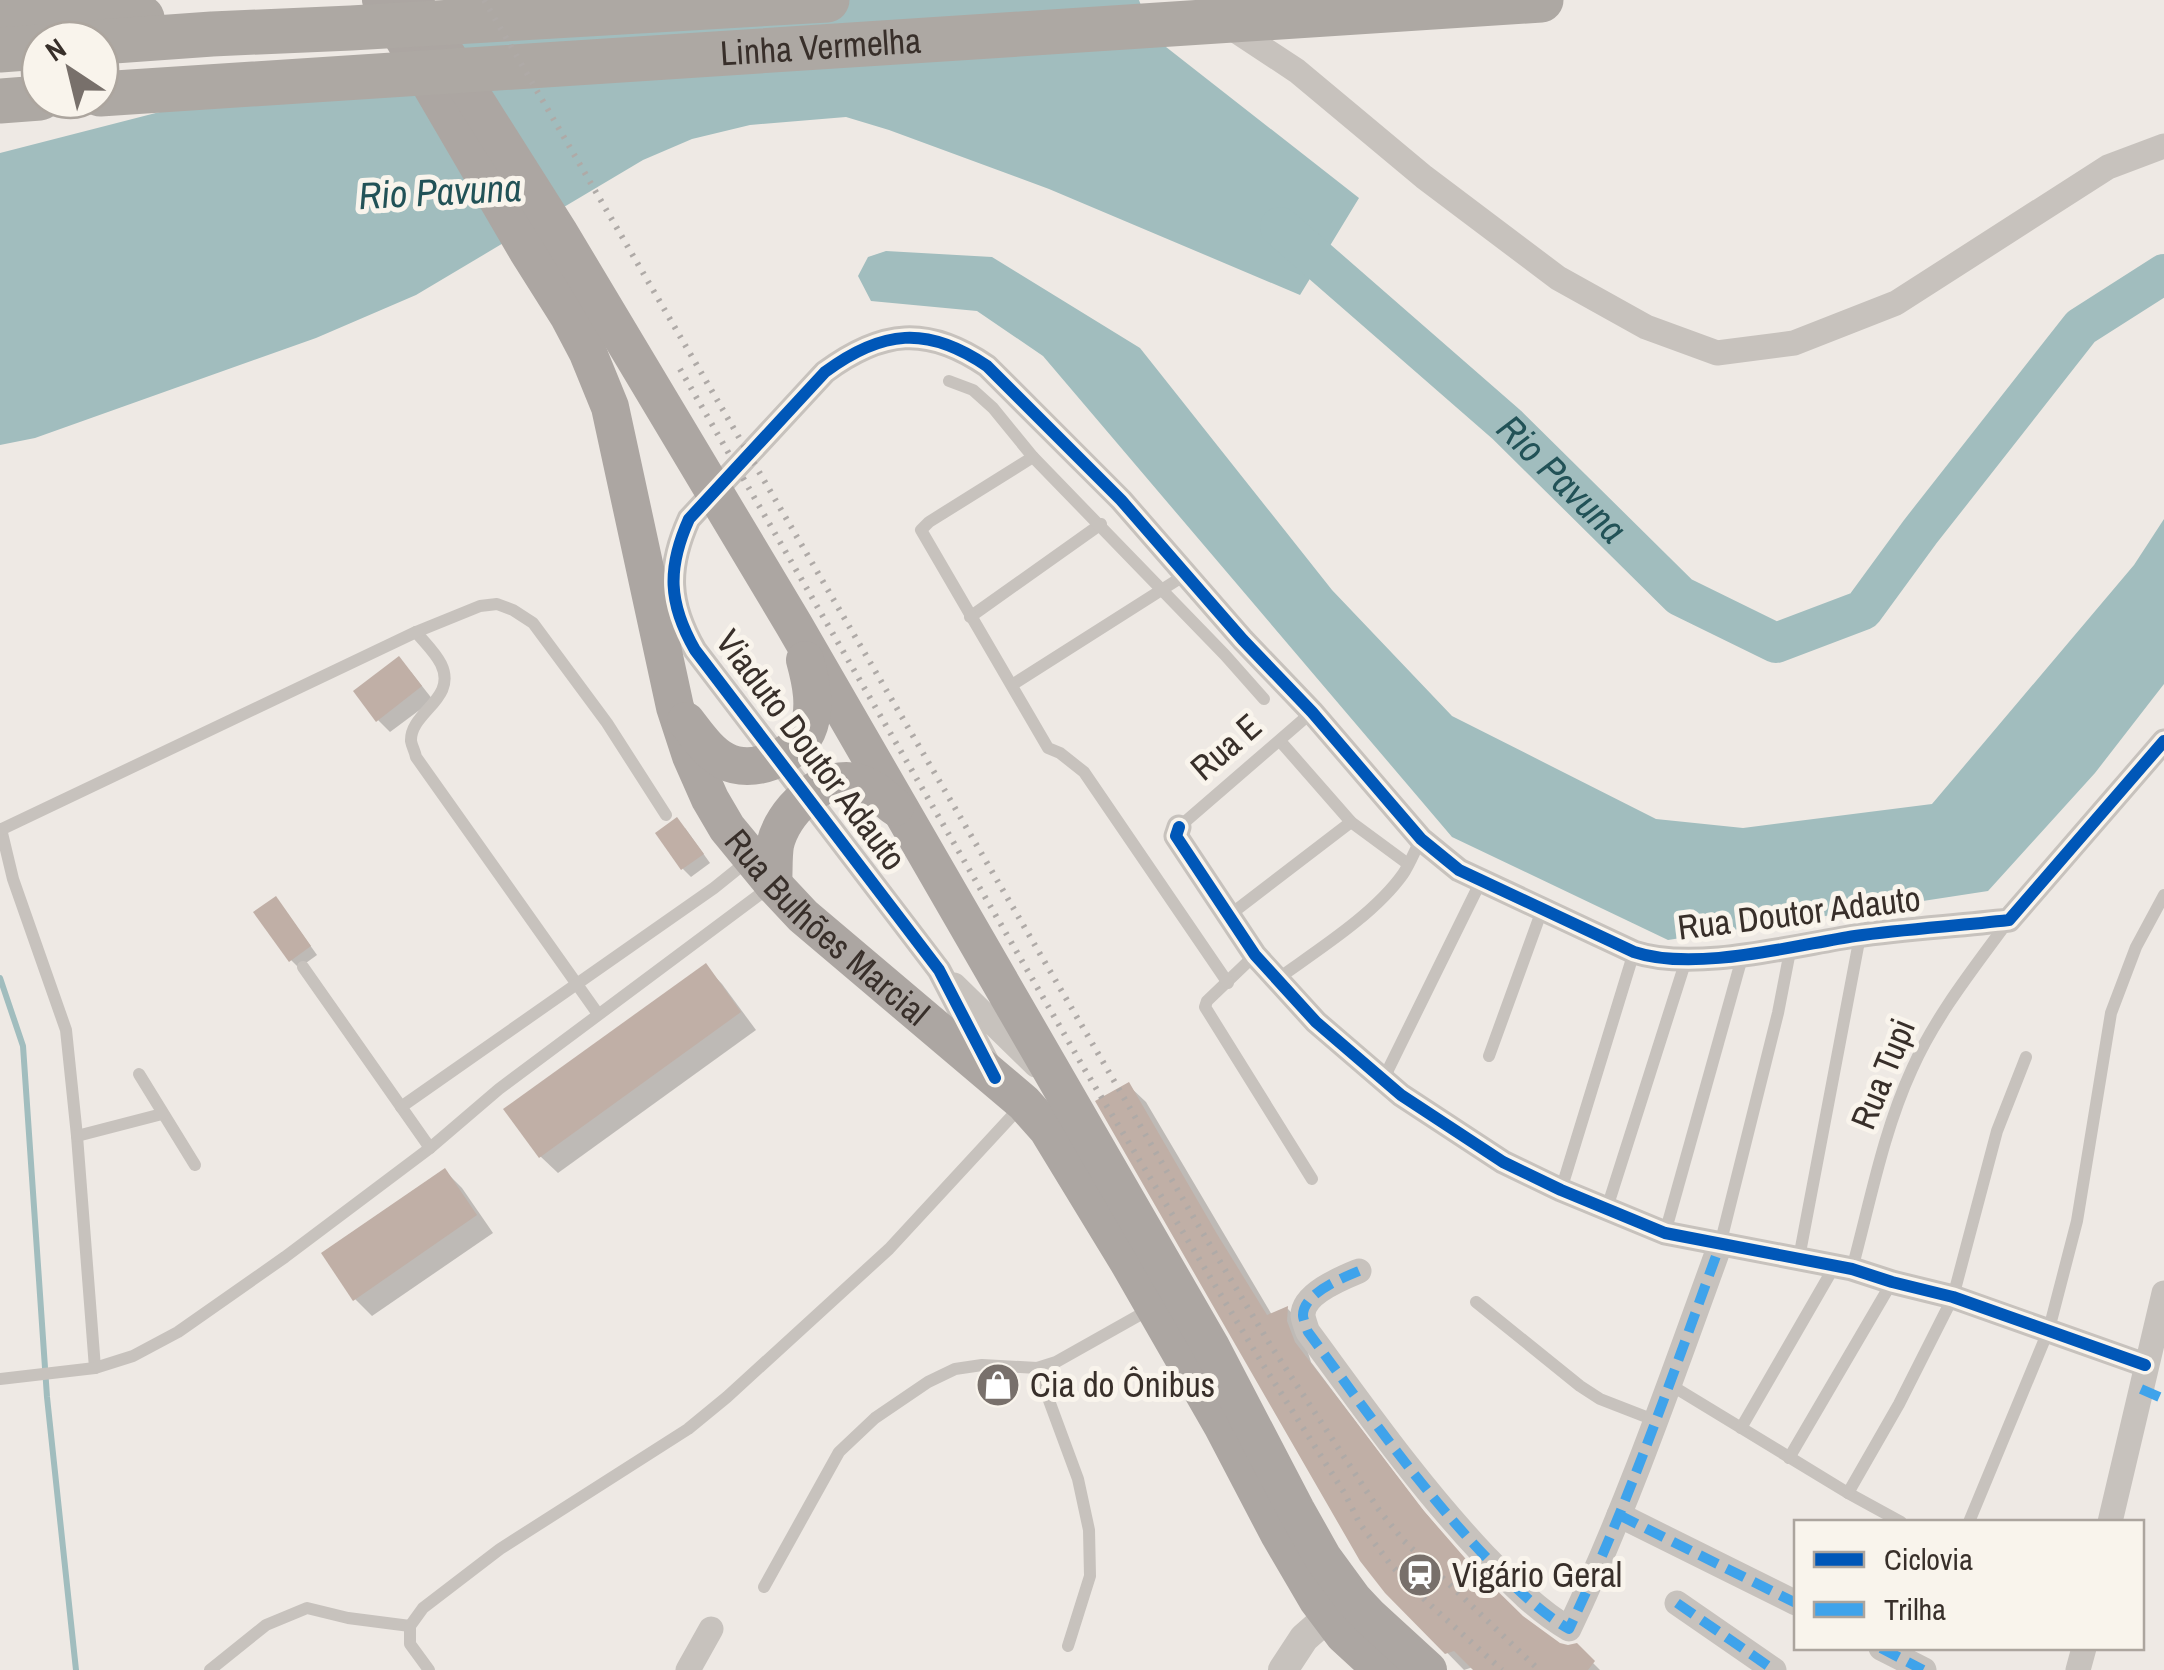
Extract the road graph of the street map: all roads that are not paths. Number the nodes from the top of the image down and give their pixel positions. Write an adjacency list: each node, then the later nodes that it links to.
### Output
1 (827, 0): 6 (highway, Linha Vermelha)
2 (1197, 0): 9 (street)
3 (1541, 0): 8 (highway, Linha Vermelha)
4 (394, 4): 10 (main road)
5 (0, 18): 6 (highway)
6 (212, 34): 7 (highway, Linha Vermelha)
7 (120, 41)
8 (120, 93)
9 (2164, 146)
10 (544, 242): 18 (main road, Rua Bulhões Marcial); 22 (main road, Rua Bulhões Marcial)
11 (949, 381): 12 (lane)
12 (1033, 458): 14 (lane); 17 (lane)
13 (1121, 500): 15 (street, Rua Doutor Adauto); 44 (street, Viaduto Doutor Adauto)
14 (1100, 524): 16 (lane); 17 (lane)
15 (1185, 575): 16 (lane); 23 (street, Rua Doutor Adauto)
16 (1161, 590): 20 (lane); 21 (lane)
17 (970, 617): 20 (lane)
18 (794, 625): 22 (main road); 27 (main road, Rua Bulhões Marcial)
19 (416, 632): 26 (lane); 30 (lane); 49 (lane)
20 (1012, 686): 48 (lane)
21 (1264, 699)
22 (675, 707): 33 (main road, Rua Bulhões Marcial)
23 (1312, 712): 24 (lane, Rua E); 31 (street, Rua Doutor Adauto)
24 (1280, 741): 28 (lane); 29 (lane, Rua E)
25 (2161, 752): 38 (street)
26 (666, 814)
27 (905, 816): 33 (main road); 56 (main road, Rua Bulhões Marcial)
28 (1351, 822): 32 (lane); 37 (lane)
29 (1179, 827): 37 (street)
30 (1, 830): 60 (lane)
31 (1420, 839): 32 (lane); 34 (street, Rua Doutor Adauto)
32 (1408, 864): 47 (lane)
33 (762, 871): 49 (lane); 50 (lane); 54 (main road, Rua Bulhões Marcial)
34 (1481, 881): 36 (street, Rua Doutor Adauto); 55 (lane)
35 (2164, 895): 77 (lane)
36 (1542, 910): 41 (street, Rua Doutor Adauto); 51 (lane)
37 (1227, 917): 43 (street)
38 (2008, 920): 39 (street, Rua Doutor Adauto); 70 (lane, Rua Tupi)
39 (1860, 936): 40 (street, Rua Doutor Adauto); 69 (lane)
40 (1791, 946): 42 (street, Rua Doutor Adauto); 67 (lane)
41 (1634, 952): 45 (street, Rua Doutor Adauto); 64 (lane)
42 (1743, 954): 45 (street, Rua Doutor Adauto); 66 (lane)
43 (1254, 956): 47 (street); 48 (lane)
44 (931, 960): 54 (street, Viaduto Doutor Adauto); 56 (street, Viaduto Doutor Adauto)
45 (1686, 960): 65 (lane)
46 (303, 966): 58 (lane)
47 (1276, 980): 55 (street)
48 (1228, 982): 63 (lane)
49 (577, 983): 50 (lane); 58 (lane)
50 (598, 1014): 61 (lane)
51 (1489, 1056)
52 (2026, 1057): 74 (lane)
53 (138, 1074): 59 (lane)
54 (995, 1078): 57 (main road, Rua Bulhões Marcial)
55 (1382, 1080): 64 (street)
56 (1069, 1097): 68 (main road, Rua Bulhões Marcial)
57 (1024, 1103): 68 (main road, Rua Bulhões Marcial); 95 (lane)
58 (401, 1107): 61 (lane)
59 (162, 1114): 60 (lane); 62 (lane)
60 (78, 1136): 78 (lane)
61 (430, 1148): 78 (lane)
62 (194, 1165)
63 (1312, 1179)
64 (1560, 1190): 65 (street)
65 (1607, 1208): 66 (street)
66 (1665, 1233): 67 (street)
67 (1720, 1245): 69 (street); 81 (street)
68 (1140, 1255): 76 (main road, Rua Bulhões Marcial); 104 (main road, Rua Bulhões Marcial)
69 (1800, 1258): 70 (street)
70 (1843, 1268): 72 (street); 84 (lane, Rua Tupi)
71 (1359, 1270): 87 (street)
72 (1892, 1282): 74 (street); 85 (lane)
73 (2164, 1293): 82 (street)
74 (1953, 1296): 77 (street); 86 (lane)
75 (1476, 1302): 83 (lane)
76 (1154, 1306): 79 (lane); 94 (main road, Rua Bulhões Marcial)
77 (2049, 1330): 82 (street); 89 (lane)
78 (95, 1368): 80 (lane)
79 (1037, 1368): 91 (lane); 97 (lane)
80 (0, 1378)
81 (1669, 1384): 83 (street); 84 (lane)
82 (2150, 1384): 90 (street)
83 (1654, 1420): 87 (street)
84 (1740, 1428): 85 (lane)
85 (1788, 1458): 86 (lane)
86 (1848, 1493): 88 (lane)
87 (1619, 1515): 92 (street)
88 (1897, 1520)
89 (1970, 1520)
90 (2111, 1520)
91 (764, 1587)
92 (1794, 1602)
93 (1677, 1603): 105 (street)
94 (1329, 1616): 102 (street); 103 (main road, Rua Bulhões Marcial)
95 (410, 1626): 99 (lane); 100 (lane)
96 (711, 1628): 101 (street)
97 (1068, 1646)
98 (1885, 1650): 106 (street)
99 (210, 1670)
100 (429, 1670)
101 (688, 1670)
102 (1283, 1670)
103 (1382, 1670)
104 (1428, 1670)
105 (1774, 1670)
106 (1923, 1670)

